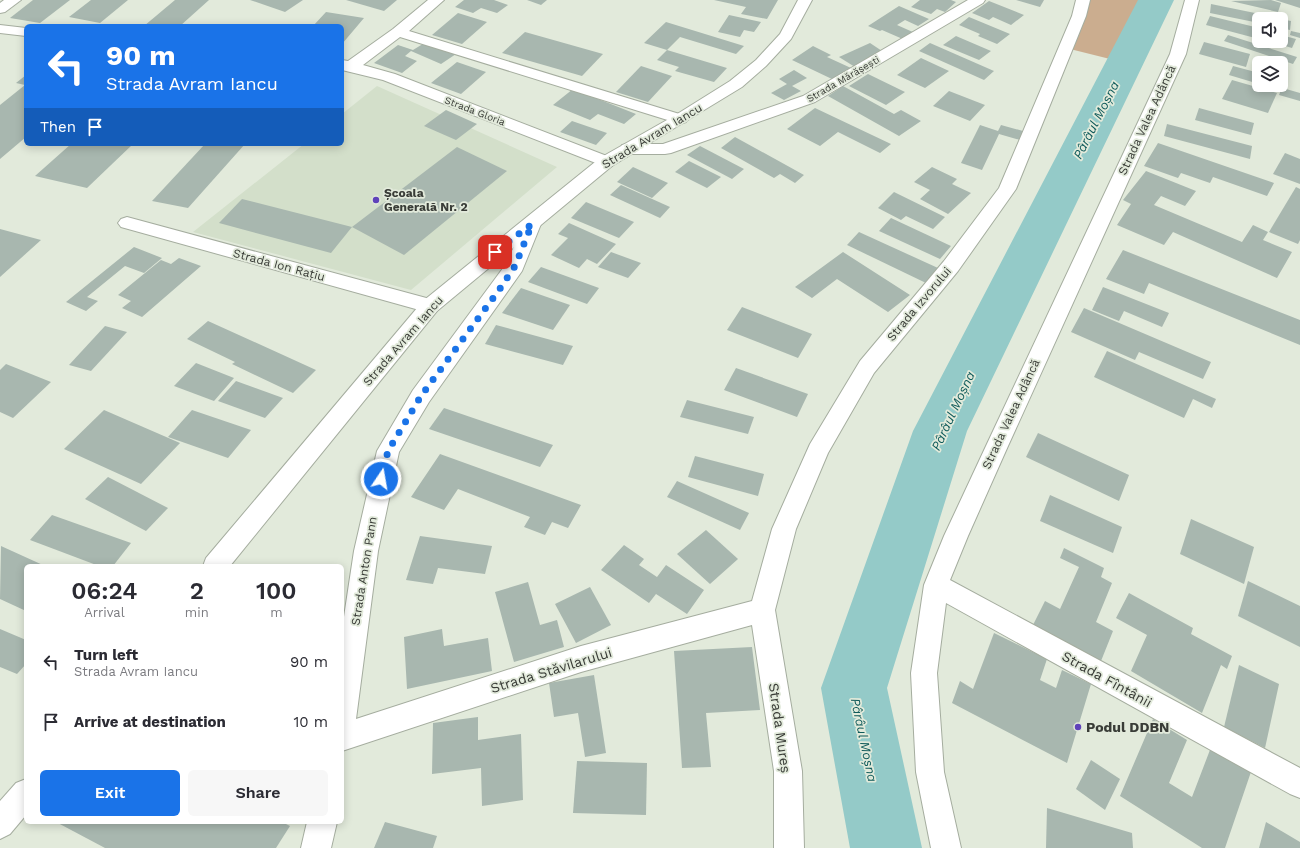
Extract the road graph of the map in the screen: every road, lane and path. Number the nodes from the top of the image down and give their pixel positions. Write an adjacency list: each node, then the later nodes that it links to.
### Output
1 (14, 0): 7 (street)
2 (437, 0): 10 (street)
3 (805, 0): 12 (street, Strada Avram Iancu)
4 (978, 0): 13 (street, Strada Mărășești)
5 (1084, 0): 20 (street, Strada Izvorului)
6 (1192, 0): 19 (street, Strada Valea Adâncă)
7 (0, 10)
8 (0, 29): 9 (street)
9 (24, 32)
10 (398, 32): 11 (street); 12 (street)
11 (347, 65): 14 (street, Strada Gloria)
12 (680, 120): 13 (street, Strada Avram Iancu)
13 (628, 149): 14 (street, Strada Avram Iancu)
14 (606, 162): 16 (street, Strada Avram Iancu)
15 (127, 223): 17 (street, Strada Ion Rațiu)
16 (532, 224): 17 (street, Strada Avram Iancu); 21 (street, Strada Anton Pann)
17 (430, 306): 18 (street, Strada Avram Iancu)
18 (216, 564)
19 (936, 585): 23 (street, Strada Fîntânii); 29 (street, Strada Valea Adâncă)
20 (762, 610): 22 (street, Strada Stăvilarului); 28 (street, Strada Mureș)
21 (344, 708)
22 (344, 736)
23 (1300, 784)
24 (24, 795): 25 (street)
25 (0, 824)
26 (322, 824): 27 (street)
27 (316, 848)
28 (789, 848)
29 (946, 848)

